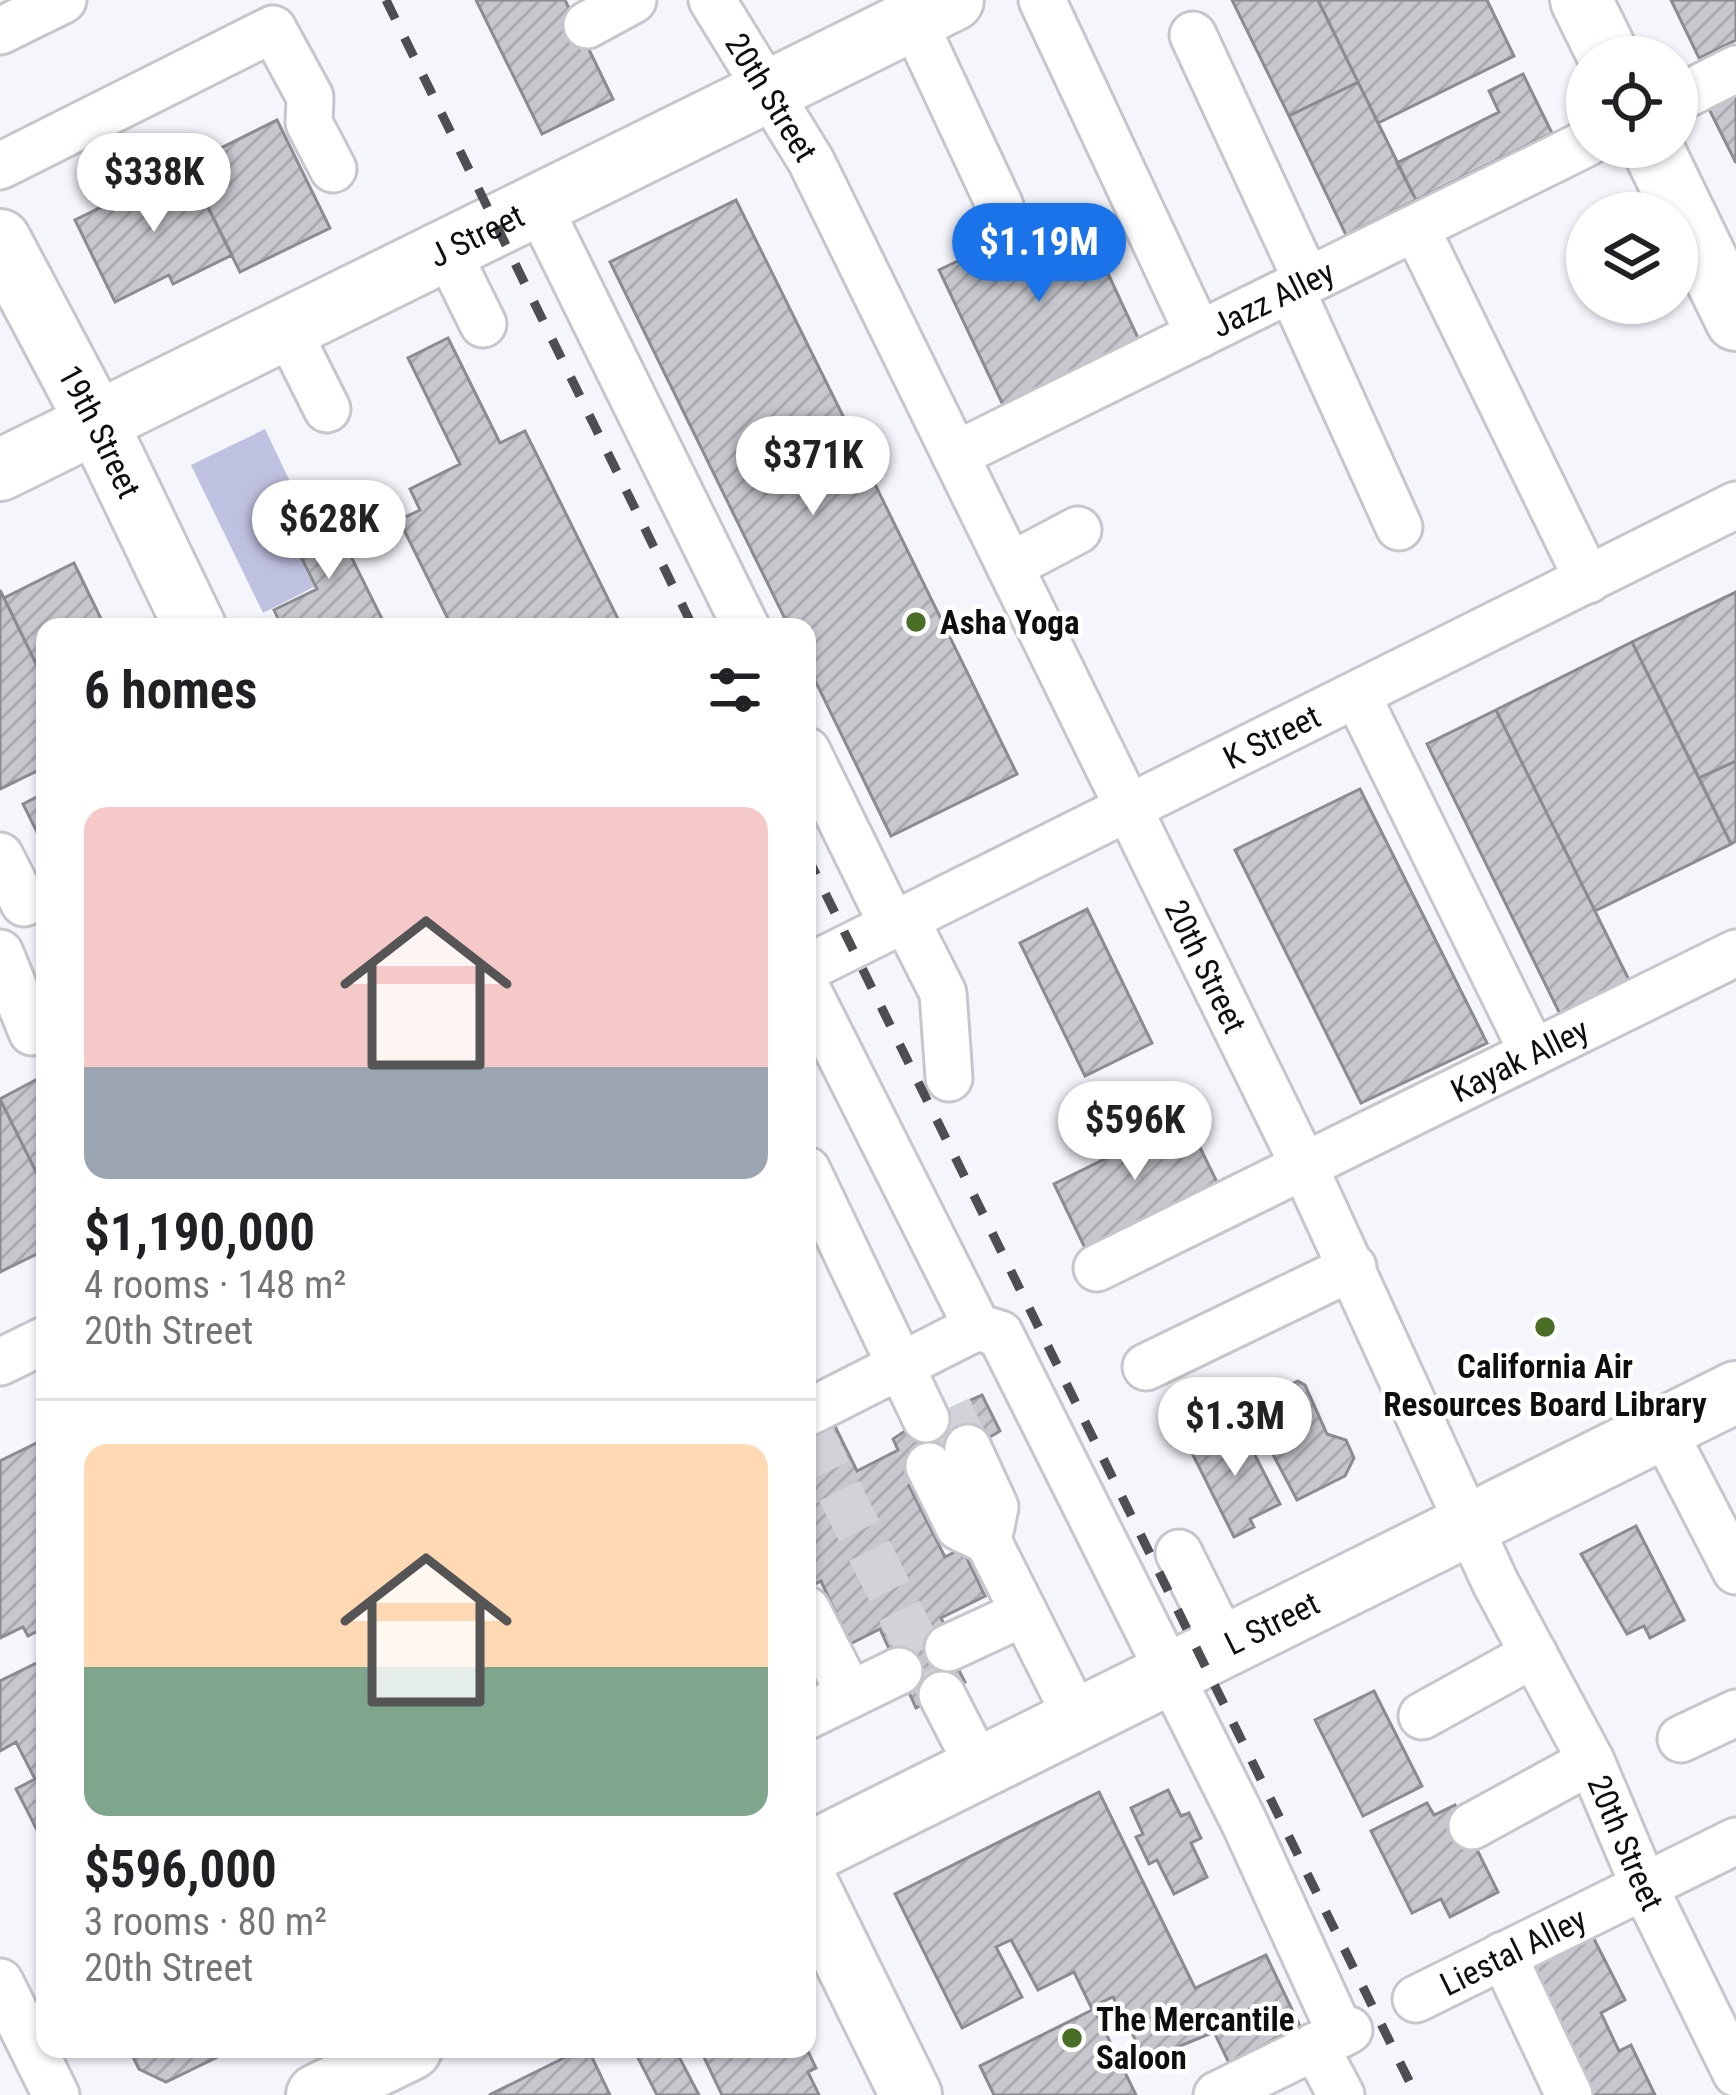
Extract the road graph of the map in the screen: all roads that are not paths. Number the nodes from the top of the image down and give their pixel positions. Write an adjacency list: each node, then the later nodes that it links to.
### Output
1 (63, 0): 8 (street)
2 (633, 0): 7 (street)
3 (712, 0): 13 (street, 20th Street)
4 (1042, 0): 27 (street)
5 (1581, 0): 10 (main road)
6 (933, 10): 13 (main road, J Street); 19 (street)
7 (587, 25)
8 (0, 31)
9 (1193, 35): 23 (street)
10 (1599, 36)
11 (1736, 70): 12 (street)
12 (1698, 89)
13 (765, 92): 18 (main road, J Street); 30 (street, 20th Street)
14 (1566, 152): 20 (street, Jazz Alley)
15 (0, 166): 17 (street)
16 (1662, 168): 24 (main road)
17 (333, 170)
18 (537, 203): 22 (main road, J Street); 38 (street)
19 (1000, 206)
20 (1415, 228): 23 (street, Jazz Alley); 36 (street)
21 (0, 240): 29 (main road, 19th Street)
22 (446, 249): 25 (street); 26 (main road, J Street)
23 (1299, 285): 27 (street, Jazz Alley); 33 (street)
24 (1736, 320)
25 (483, 324)
26 (286, 329): 28 (street); 29 (main road, J Street)
27 (1198, 335): 30 (street, Jazz Alley)
28 (327, 409)
29 (97, 422): 31 (main road, J Street); 37 (main road, 19th Street)
30 (955, 455): 35 (street, 20th Street)
31 (0, 470)
32 (1736, 505): 36 (street, K Street)
33 (1399, 527)
34 (1078, 530): 35 (street)
35 (1010, 566): 41 (street, 20th Street)
36 (1588, 580): 39 (street, K Street)
37 (191, 618)
38 (742, 618)
39 (1358, 697): 41 (street, K Street); 50 (street)
40 (816, 768): 44 (street)
41 (1130, 810): 44 (street, K Street); 52 (street, 20th Street)
42 (0, 856): 43 (street)
43 (23, 904)
44 (900, 923): 47 (street, K Street); 51 (street)
45 (0, 953): 49 (street)
46 (1736, 953): 50 (street, Kayak Alley)
47 (816, 964)
48 (816, 1007): 56 (street)
49 (32, 1032)
50 (1533, 1053): 52 (street, Kayak Alley)
51 (949, 1078)
52 (1304, 1166): 54 (street, 20th Street); 55 (street, Kayak Alley)
53 (816, 1188): 59 (street)
54 (1352, 1267): 60 (street); 64 (street, 20th Street)
55 (1097, 1268)
56 (977, 1327): 59 (street); 73 (street)
57 (36, 1344): 58 (street)
58 (0, 1362)
59 (903, 1365): 62 (street); 67 (street)
60 (1146, 1367)
61 (1736, 1392): 63 (main road, L Street)
62 (816, 1419)
63 (1663, 1428): 64 (main road, L Street); 66 (street)
64 (1471, 1525): 69 (main road, L Street); 71 (street, 20th Street)
65 (1179, 1553): 69 (street)
66 (1736, 1571)
67 (1024, 1613): 70 (street); 79 (street)
68 (816, 1628): 74 (street)
69 (1225, 1646): 73 (main road, L Street)
70 (948, 1648)
71 (1534, 1654): 78 (street); 81 (street, 20th Street)
72 (899, 1672): 74 (street)
73 (1170, 1672): 79 (main road, L Street); 91 (street)
74 (850, 1695): 76 (street)
75 (943, 1695): 82 (street)
76 (816, 1712)
77 (1736, 1713): 80 (street)
78 (1422, 1717)
79 (1078, 1720): 82 (main road, L Street)
80 (1681, 1739)
81 (1591, 1761): 83 (street); 86 (street, 20th Street)
82 (980, 1769): 85 (main road, L Street)
83 (1472, 1826)
84 (1736, 1840): 86 (street, Liestal Alley)
85 (816, 1850)
86 (1644, 1886): 88 (street, Liestal Alley); 95 (street, 20th Street)
87 (816, 1901): 98 (main road)
88 (1503, 1955): 90 (street, Liestal Alley); 101 (street)
89 (0, 1982): 92 (street)
90 (1416, 1999)
91 (1335, 2037): 99 (street); 100 (street)
92 (36, 2055)
93 (38, 2058): 96 (street)
94 (393, 2058): 97 (main road)
95 (1736, 2073)
96 (56, 2095)
97 (317, 2095)
98 (911, 2095)
99 (1216, 2095)
100 (1340, 2095)
101 (1569, 2095)

